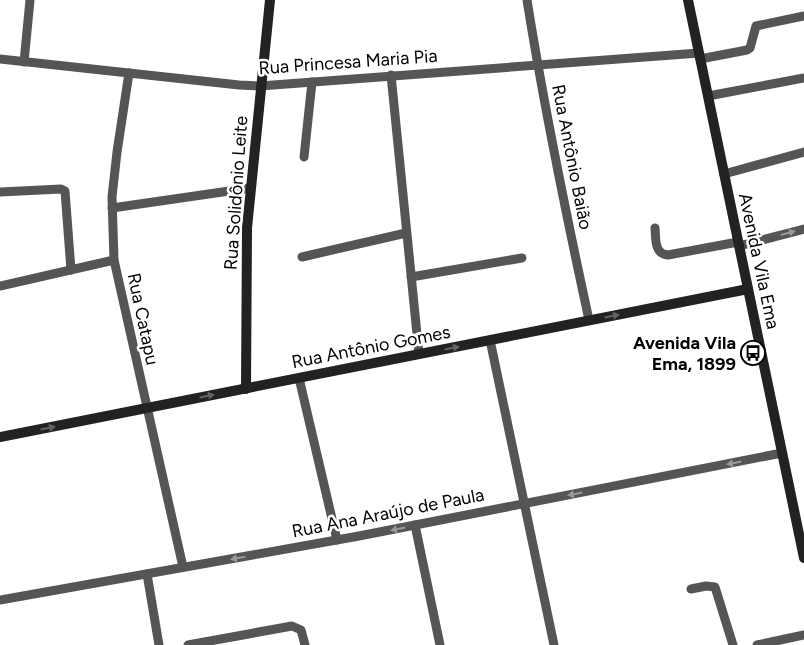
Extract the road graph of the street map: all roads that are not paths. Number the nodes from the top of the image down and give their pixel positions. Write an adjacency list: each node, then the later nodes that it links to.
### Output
1 (30, 0): 8 (street)
2 (270, 0): 14 (main road, Rua Solidônio Leite)
3 (527, 0): 9 (street, Rua Antônio Baião)
4 (688, 0): 6 (main road, Avenida Vila Ema)
5 (804, 16): 6 (street, Rua Princesa Maria Pia)
6 (700, 56): 9 (street, Rua Princesa Maria Pia); 15 (main road, Avenida Vila Ema)
7 (0, 59): 8 (street, Rua Princesa Maria Pia)
8 (24, 62): 10 (street, Rua Princesa Maria Pia)
9 (537, 66): 11 (street, Rua Princesa Maria Pia); 33 (street, Rua Antônio Baião)
10 (129, 73): 14 (street, Rua Princesa Maria Pia); 21 (street, Rua Catapu)
11 (391, 75): 13 (street, Rua Princesa Maria Pia); 24 (street)
12 (804, 78): 15 (street)
13 (312, 82): 14 (street, Rua Princesa Maria Pia); 17 (street)
14 (260, 86): 19 (main road, Rua Solidônio Leite)
15 (708, 96): 18 (main road, Avenida Vila Ema)
16 (804, 152): 18 (street)
17 (304, 157)
18 (724, 174): 25 (main road, Avenida Vila Ema)
19 (250, 188): 21 (street); 37 (main road, Rua Solidônio Leite)
20 (0, 192): 29 (street)
21 (112, 208): 28 (street, Rua Catapu)
22 (655, 228): 25 (street)
23 (804, 229): 25 (street, one-way to 23)
24 (406, 233): 26 (street); 30 (street)
25 (739, 244): 32 (main road, Avenida Vila Ema)
26 (302, 257)
27 (522, 258): 30 (street)
28 (114, 260): 29 (street); 38 (street, Rua Catapu)
29 (71, 270): 31 (street)
30 (411, 277): 35 (street)
31 (0, 286)
32 (748, 289): 33 (main road, Rua Antônio Gomes, one-way to 32); 40 (main road, Avenida Vila Ema)
33 (589, 320): 34 (main road, Rua Antônio Gomes)
34 (490, 340): 35 (main road, Rua Antônio Gomes, one-way to 34); 41 (street)
35 (419, 354): 36 (main road, Rua Antônio Gomes)
36 (299, 378): 37 (main road, Rua Antônio Gomes); 43 (street)
37 (246, 389): 38 (main road, Rua Antônio Gomes, one-way to 37)
38 (146, 408): 39 (main road, Rua Antônio Gomes, one-way to 38); 45 (street, Rua Catapu)
39 (0, 438)
40 (782, 454): 41 (street, Rua Ana Araújo de Paula, one-way to 41); 44 (main road, Avenida Vila Ema)
41 (524, 504): 42 (street, Rua Ana Araújo de Paula); 54 (street)
42 (415, 525): 43 (street, Rua Ana Araújo de Paula, one-way to 43); 53 (street)
43 (337, 540): 45 (street, Rua Ana Araújo de Paula, one-way to 45)
44 (804, 558)
45 (183, 567): 46 (street, Rua Ana Araújo de Paula)
46 (147, 574): 48 (street, Rua Ana Araújo de Paula); 50 (street)
47 (692, 589): 55 (street)
48 (0, 600)
49 (804, 635): 56 (street)
50 (159, 645)
51 (188, 645): 52 (street)
52 (305, 645)
53 (440, 645)
54 (554, 645)
55 (733, 645)
56 (757, 645)

